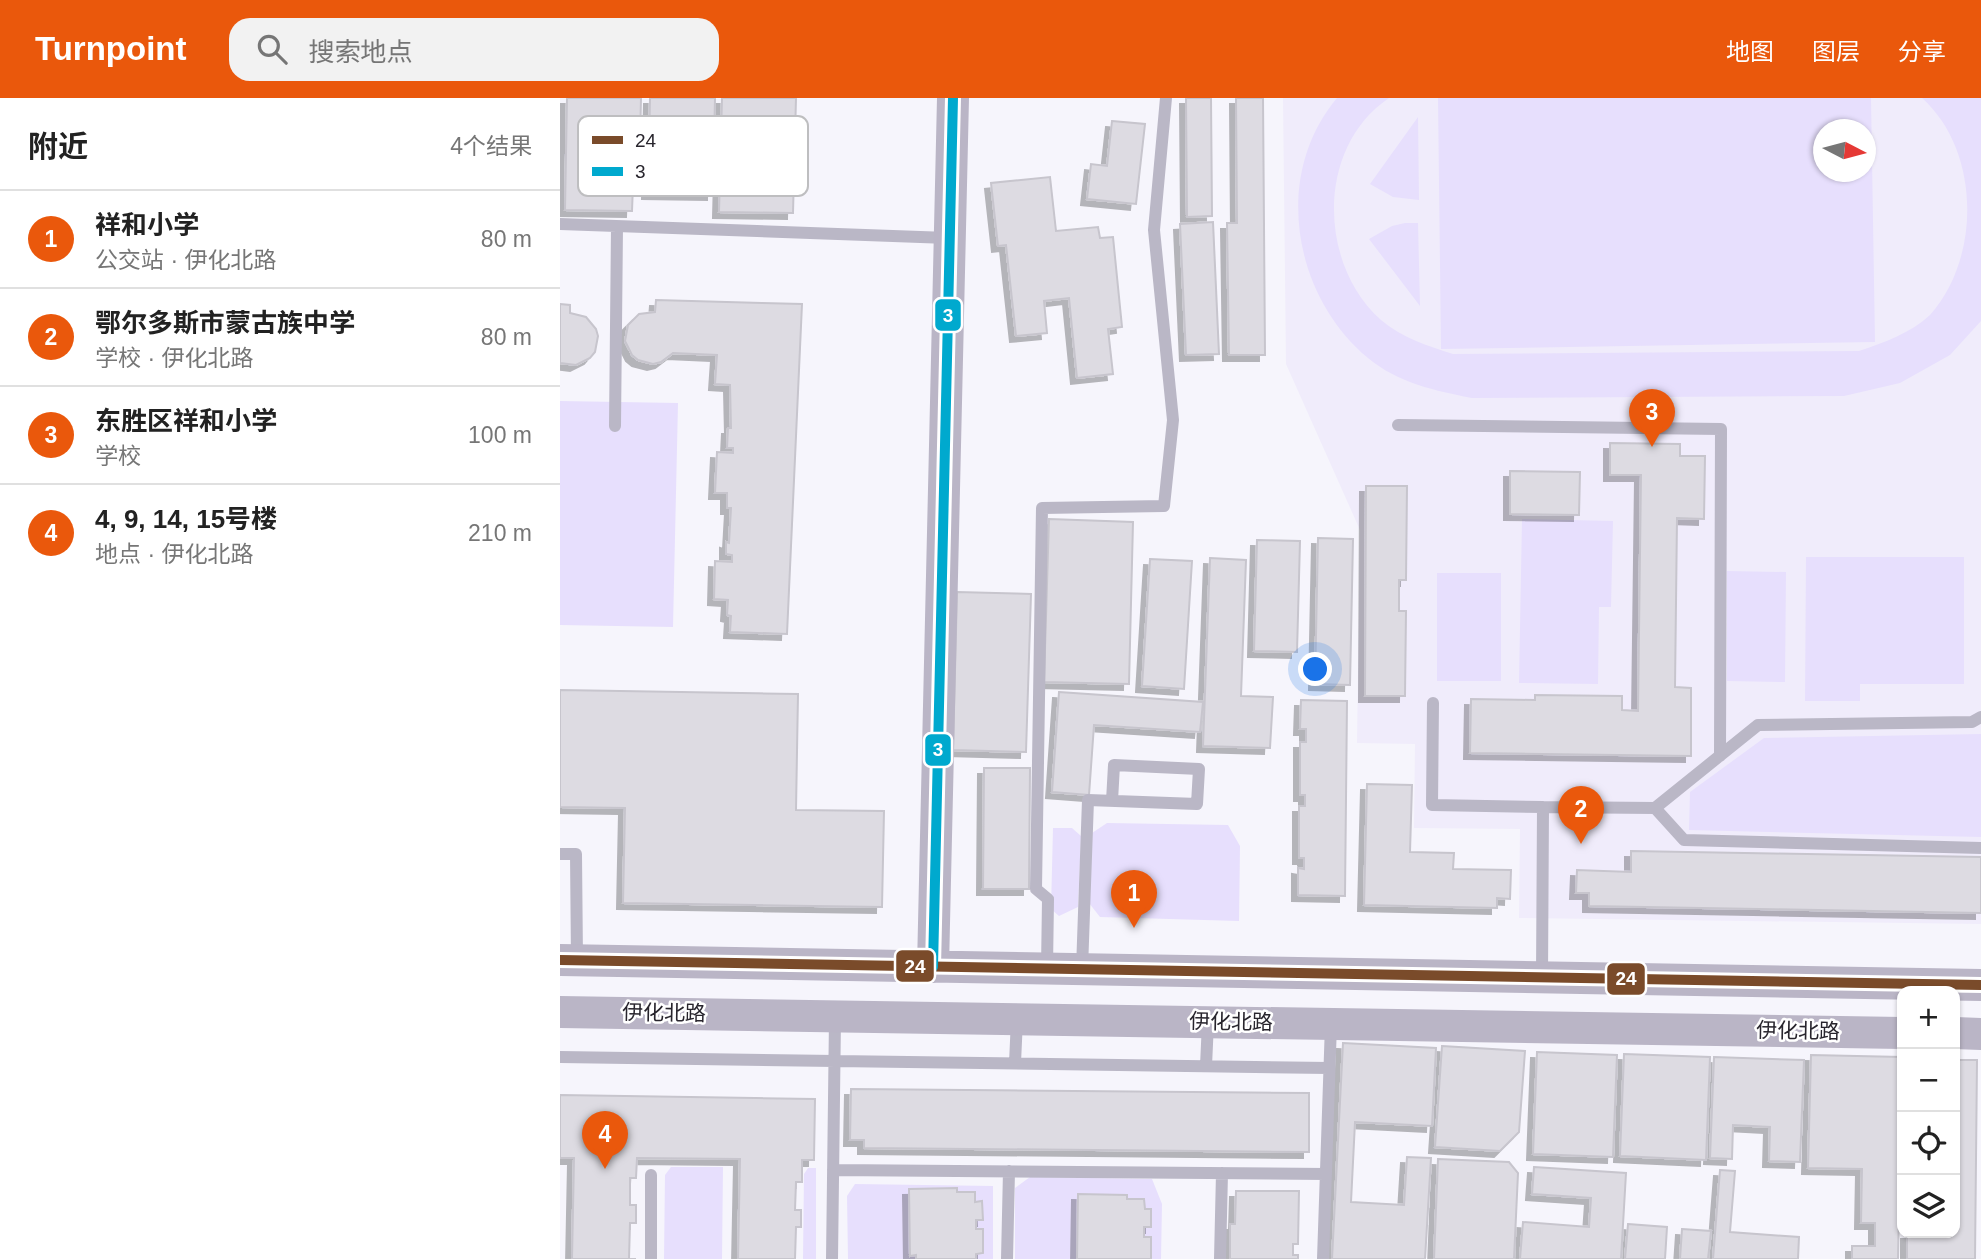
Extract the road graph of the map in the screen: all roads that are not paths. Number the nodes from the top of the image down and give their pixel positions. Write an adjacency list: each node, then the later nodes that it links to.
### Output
1 (953, 98): 5 (street)
2 (1166, 98): 18 (lane)
3 (560, 225): 4 (lane)
4 (617, 226): 5 (lane); 7 (lane)
5 (950, 238): 17 (street)
6 (1398, 425): 10 (lane)
7 (615, 426)
8 (1433, 703): 12 (lane)
9 (1981, 717): 10 (lane)
10 (1720, 756): 13 (lane)
11 (1112, 801): 11 (lane); 19 (lane)
12 (1544, 807): 13 (lane); 20 (lane)
13 (1655, 808): 14 (lane)
14 (1981, 848)
15 (560, 854): 16 (lane)
16 (569, 960): 17 (street)
17 (933, 967): 18 (street)
18 (1047, 969): 19 (street)
19 (1082, 970): 20 (street)
20 (1542, 978): 21 (street)
21 (1981, 985)
22 (560, 1012): 23 (street, 伊化北路)
23 (835, 1016): 24 (street, 伊化北路); 31 (lane)
24 (1017, 1019): 25 (street, 伊化北路); 32 (lane)
25 (1208, 1022): 26 (street, 伊化北路); 33 (lane)
26 (1331, 1024): 27 (street, 伊化北路); 34 (lane)
27 (1897, 1032)
28 (1960, 1033): 29 (street)
29 (1981, 1034)
30 (560, 1057): 31 (lane)
31 (834, 1060): 32 (lane); 35 (lane)
32 (1015, 1063): 33 (lane)
33 (1206, 1066): 34 (lane)
34 (1329, 1068): 38 (lane)
35 (833, 1170): 36 (lane); 41 (lane)
36 (1009, 1171): 37 (lane); 42 (lane)
37 (1222, 1173): 38 (lane); 43 (lane)
38 (1326, 1174): 44 (lane)
39 (651, 1175): 40 (lane)
40 (651, 1259)
41 (832, 1259)
42 (1007, 1259)
43 (1220, 1259)
44 (1323, 1259)

